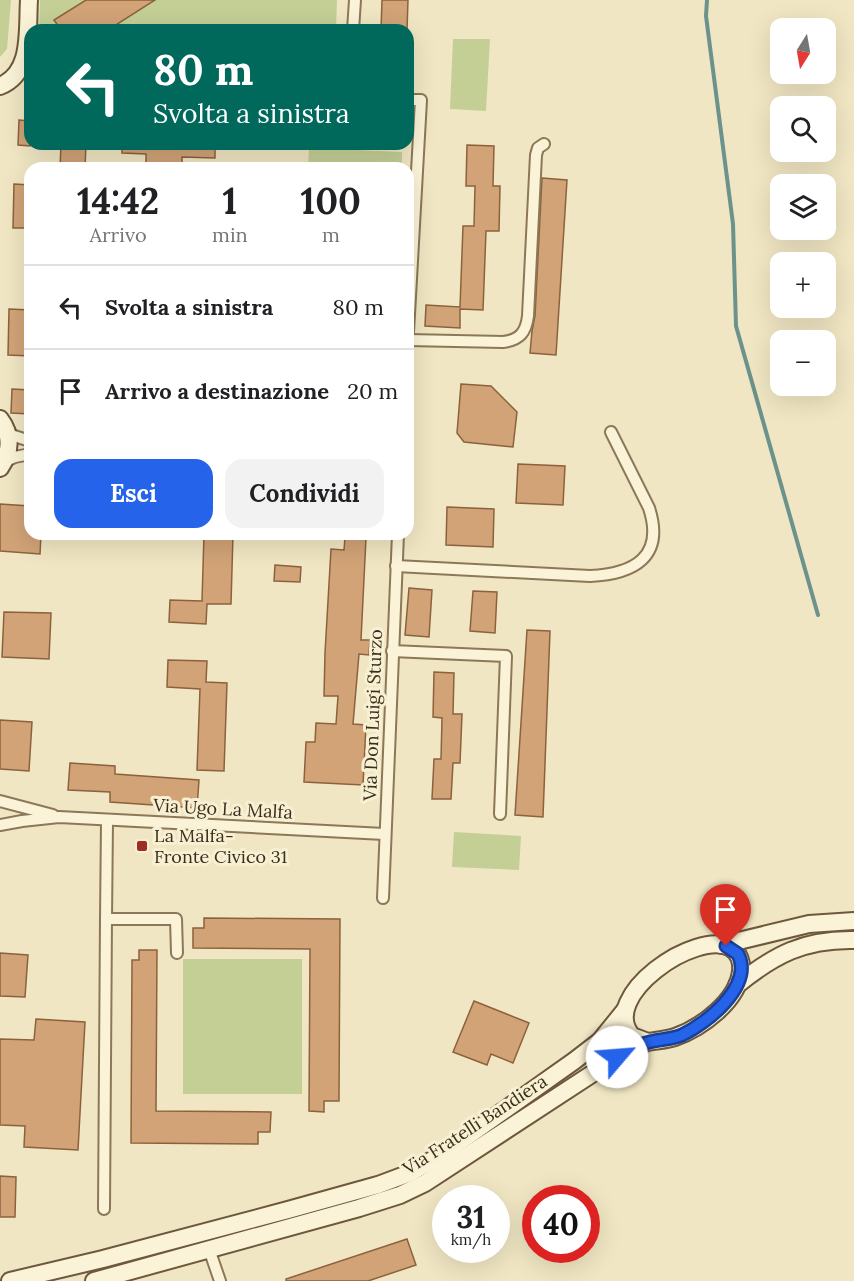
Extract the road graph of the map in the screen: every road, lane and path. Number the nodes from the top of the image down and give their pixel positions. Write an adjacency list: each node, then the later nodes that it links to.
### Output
1 (29, 0): 3 (street)
2 (355, 0): 4 (street)
3 (28, 24)
4 (353, 24)
5 (24, 72): 6 (street)
6 (0, 87)
7 (414, 100): 9 (street)
8 (543, 144): 10 (street)
9 (414, 225)
10 (414, 340)
11 (4, 426): 13 (street); 15 (street)
12 (610, 432): 17 (street)
13 (24, 438)
14 (24, 455): 15 (street)
15 (2, 465)
16 (398, 540): 17 (street, Via Don Luigi Sturzo)
17 (396, 567): 18 (street, Via Don Luigi Sturzo)
18 (392, 651): 20 (street); 24 (street, Via Don Luigi Sturzo)
19 (0, 801): 21 (street, Via Ugo La Malfa)
20 (500, 814)
21 (59, 817): 22 (street, Via Ugo La Malfa); 23 (street, Via Ugo La Malfa)
22 (107, 821): 24 (street, Via Ugo La Malfa); 26 (street)
23 (0, 825)
24 (384, 834): 25 (street, Via Don Luigi Sturzo)
25 (383, 898)
26 (106, 919): 30 (street); 34 (street)
27 (854, 921): 29 (street, Via Fratelli Bandiera)
28 (854, 940): 31 (street, Via Fratelli Bandiera)
29 (722, 945): 31 (street); 32 (street, Via Fratelli Bandiera)
30 (177, 953)
31 (737, 985): 33 (street, Via Fratelli Bandiera)
32 (625, 1010): 33 (street); 35 (street, Via Fratelli Bandiera)
33 (648, 1042): 36 (street, Via Fratelli Bandiera)
34 (104, 1209)
35 (203, 1232): 36 (street); 37 (street, Via Fratelli Bandiera)
36 (209, 1249): 38 (street, Via Fratelli Bandiera); 39 (street)
37 (10, 1281)
38 (94, 1281)
39 (220, 1281)

